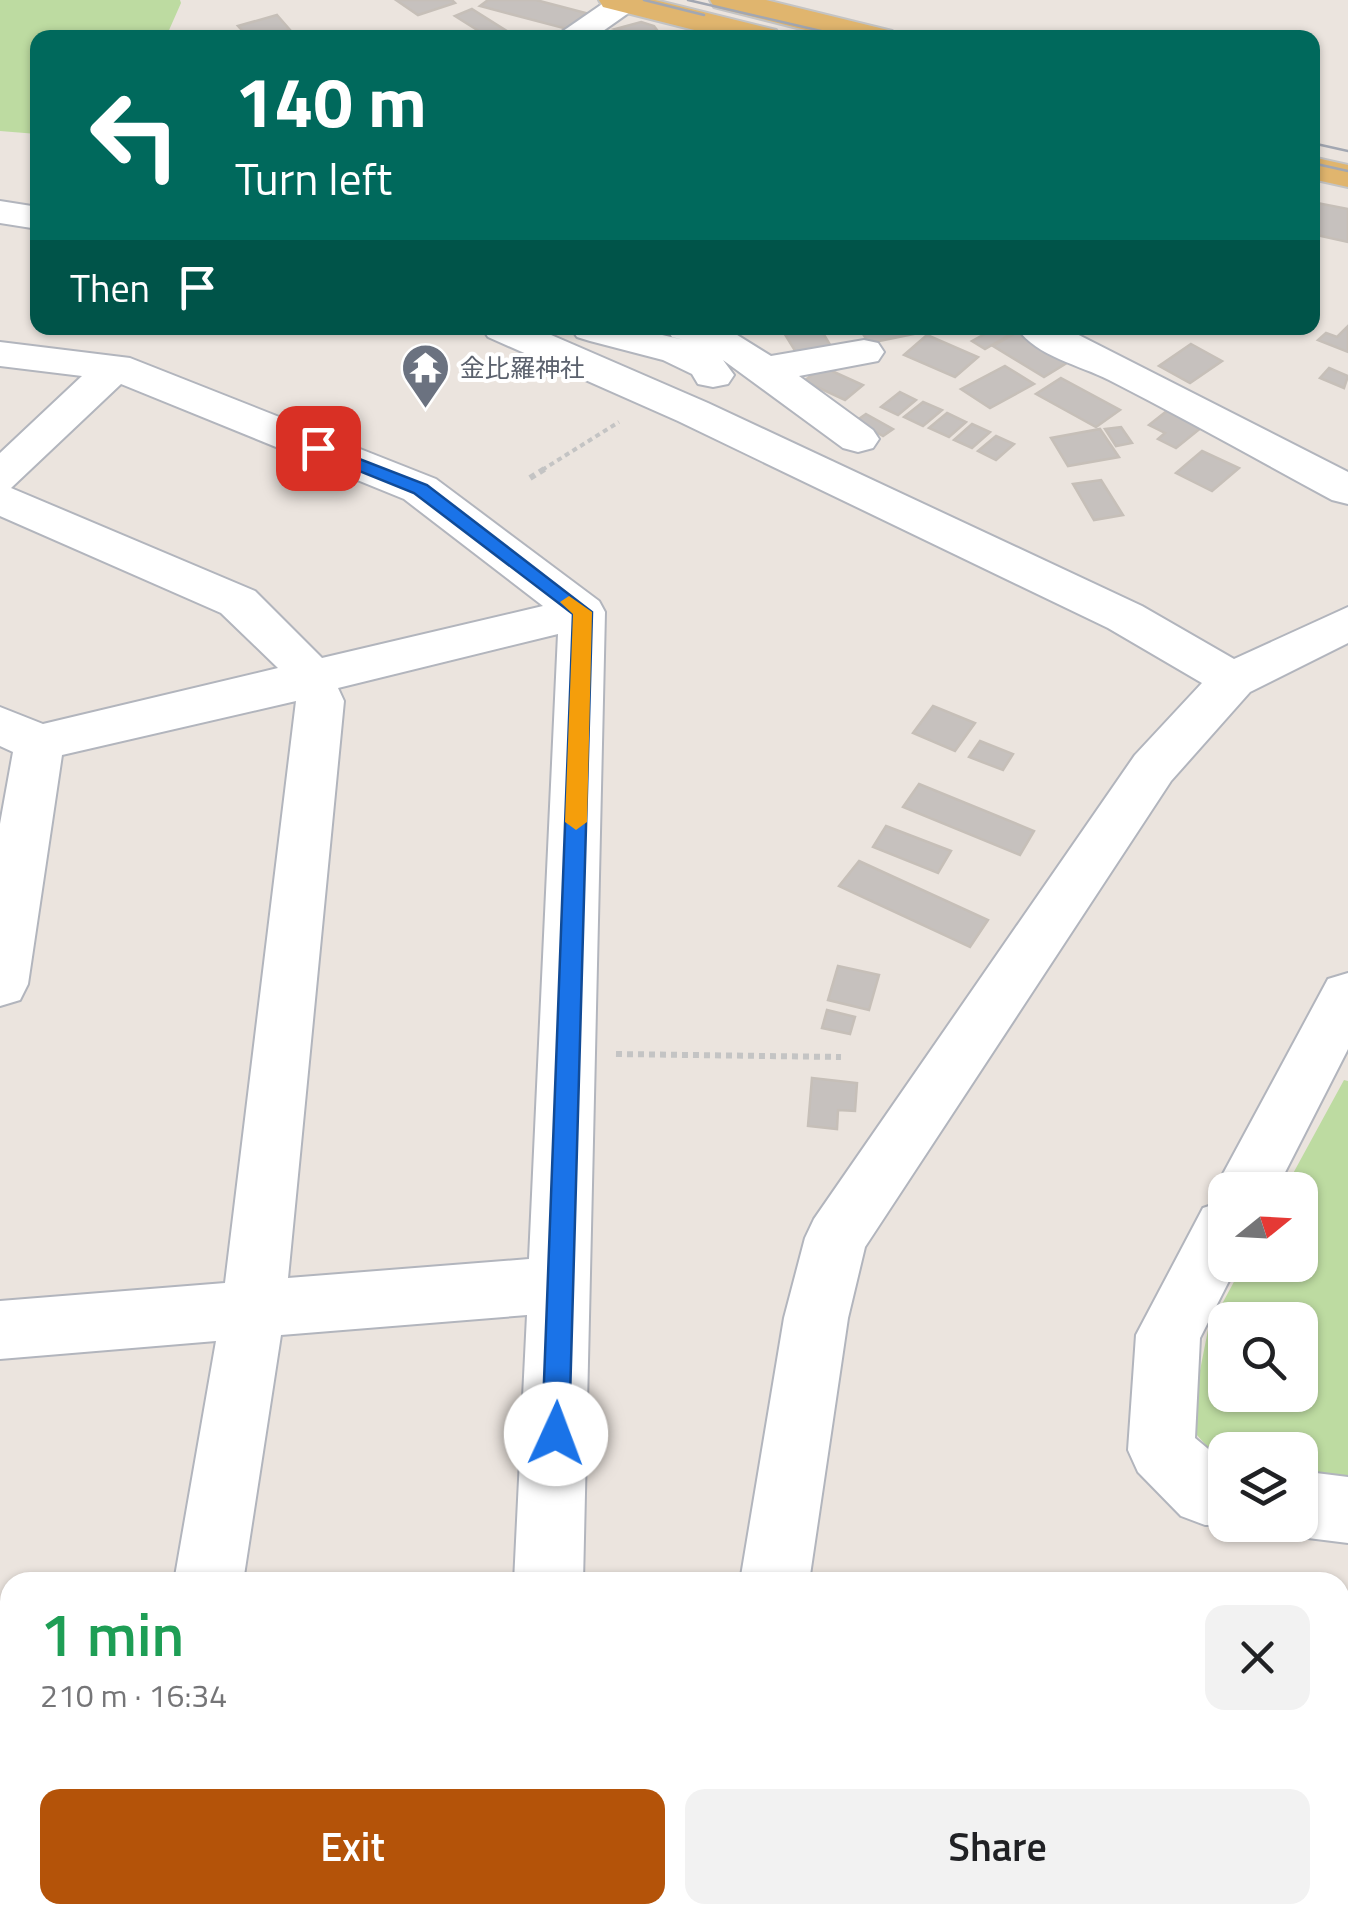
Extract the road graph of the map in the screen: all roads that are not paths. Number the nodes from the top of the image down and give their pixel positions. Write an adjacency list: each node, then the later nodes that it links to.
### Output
1 (726, 0): 5 (main road)
2 (625, 1): 3 (street); 4 (main road)
3 (581, 30)
4 (736, 30)
5 (848, 30)
6 (1320, 140): 7 (main road)
7 (1348, 145)
8 (1320, 170): 9 (main road)
9 (1348, 176)
10 (0, 212): 11 (street)
11 (30, 217)
12 (518, 335): 20 (street)
13 (607, 335): 20 (street)
14 (709, 335): 19 (street)
15 (1048, 335): 23 (street)
16 (862, 350): 19 (street)
17 (0, 354): 18 (street)
18 (115, 367): 22 (street); 25 (street)
19 (764, 370): 21 (street)
20 (693, 412): 28 (street)
21 (858, 439)
22 (0, 476)
23 (1348, 490)
24 (0, 499): 27 (street)
25 (582, 612): 27 (street); 34 (street)
26 (1348, 623): 28 (street)
27 (310, 678): 29 (street); 35 (street)
28 (1233, 680): 42 (street)
29 (20, 734): 30 (street)
30 (0, 984)
31 (1348, 995): 32 (street)
32 (1255, 1172)
33 (1208, 1259): 37 (street)
34 (562, 1284): 35 (street); 41 (street)
35 (253, 1310): 36 (street); 40 (street)
36 (0, 1330)
37 (1208, 1493)
38 (1318, 1506): 39 (street)
39 (1348, 1510)
40 (211, 1572)
41 (550, 1572)
42 (777, 1572)

